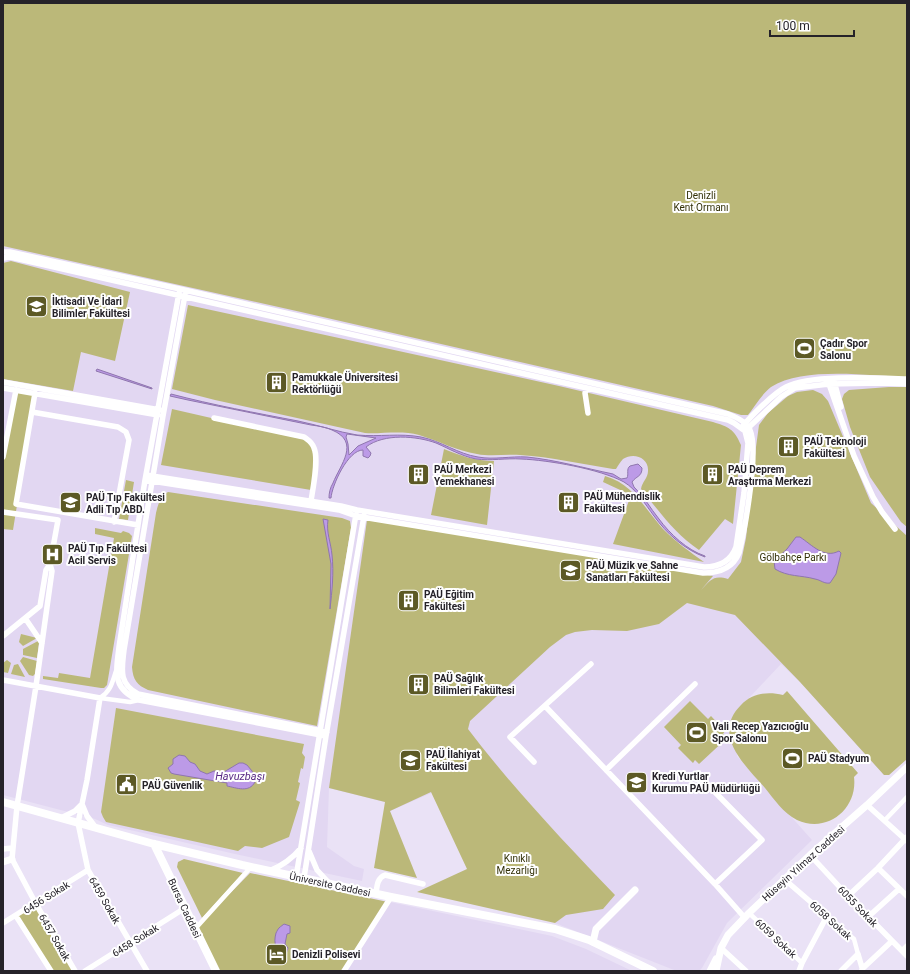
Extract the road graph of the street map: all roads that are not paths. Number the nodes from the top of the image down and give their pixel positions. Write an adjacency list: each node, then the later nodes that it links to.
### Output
1 (3, 252): 3 (street)
2 (3, 258): 5 (street)
3 (180, 289): 4 (street); 5 (street)
4 (186, 290): 6 (street); 20 (street)
5 (178, 295): 6 (street); 16 (street)
6 (185, 297): 12 (street); 17 (street)
7 (907, 379): 8 (street)
8 (831, 381): 8 (street); 10 (street); 20 (street)
9 (3, 382): 16 (street)
10 (907, 384)
11 (3, 388): 13 (street)
12 (587, 388): 18 (street); 20 (street)
13 (16, 390): 14 (street); 21 (street)
14 (35, 393): 15 (street); 16 (street)
15 (32, 412): 29 (street); 29 (street)
16 (157, 412): 17 (street); 22 (street)
17 (163, 413): 23 (street)
18 (588, 413)
19 (214, 418): 24 (street)
20 (745, 427): 31 (street)
21 (3, 457)
22 (146, 477): 23 (street); 30 (street)
23 (152, 479): 24 (street); 27 (street); 44 (street)
24 (311, 501): 27 (street)
25 (365, 511): 27 (street); 28 (street); 31 (street)
26 (3, 512): 32 (street)
27 (356, 513): 28 (street); 44 (street)
28 (364, 518): 31 (street); 45 (street)
29 (114, 522): 30 (street)
30 (138, 525): 37 (street)
31 (580, 549)
32 (50, 564): 33 (street); 35 (street)
33 (25, 618): 34 (street); 35 (street)
34 (3, 636)
35 (42, 643): 40 (street)
36 (591, 664): 43 (street)
37 (116, 671): 41 (street); 44 (street)
38 (3, 680): 40 (street)
39 (695, 684): 48 (street)
40 (36, 686): 41 (street); 54 (street)
41 (100, 698): 42 (street); 52 (street)
42 (139, 700)
43 (545, 706): 46 (street); 48 (street)
44 (320, 733): 45 (street); 62 (street)
45 (327, 734): 64 (street)
46 (534, 762)
47 (907, 767): 53 (street, Hüseyin Yılmaz Caddesi)
48 (606, 770): 76 (street)
49 (702, 779): 76 (street)
50 (907, 796): 56 (street)
51 (3, 802): 54 (main road, Üniversite Caddesi)
52 (82, 803): 55 (street); 57 (street); 58 (street)
53 (868, 805): 56 (street); 65 (street, Hüseyin Yılmaz Caddesi)
54 (17, 806): 55 (main road, Üniversite Caddesi); 61 (street)
55 (61, 818): 57 (main road, Üniversite Caddesi)
56 (885, 820): 59 (street)
57 (78, 823): 58 (main road, Üniversite Caddesi); 70 (street, 6459 Sokak)
58 (96, 828): 60 (main road, Üniversite Caddesi)
59 (906, 839): 69 (street)
60 (154, 844): 68 (main road, Üniversite Caddesi); 84 (main road, Bursa Caddesi)
61 (12, 848): 63 (street); 66 (street)
62 (301, 848): 71 (street); 72 (street)
63 (3, 849)
64 (308, 850): 72 (street); 74 (street)
65 (810, 855): 73 (street, Hüseyin Yılmaz Caddesi); 80 (street, 6055 Sokak)
66 (12, 859): 67 (street); 83 (street, 6457 Sokak)
67 (3, 862)
68 (252, 867): 71 (main road, Üniversite Caddesi); 90 (street)
69 (878, 868): 77 (street); 80 (street)
70 (88, 870): 83 (street, 6456 Sokak); 93 (street, 6459 Sokak)
71 (269, 871): 72 (main road, Üniversite Caddesi)
72 (300, 878): 74 (main road, Üniversite Caddesi)
73 (784, 879): 85 (street, Hüseyin Yılmaz Caddesi); 87 (street, 6058 Sokak)
74 (330, 884): 79 (main road, Üniversite Caddesi)
75 (422, 884): 79 (street)
76 (715, 884): 85 (street)
77 (900, 888): 81 (street); 88 (street)
78 (635, 890): 92 (street)
79 (376, 894): 82 (main road, Üniversite Caddesi)
80 (848, 896): 88 (street, 6055 Sokak)
81 (907, 896)
82 (391, 897): 92 (main road, Üniversite Caddesi); 106 (street)
83 (36, 904): 86 (street, 6456 Sokak); 102 (street, 6457 Sokak)
84 (184, 908): 90 (main road, Bursa Caddesi); 93 (street, 6458 Sokak)
85 (747, 915): 95 (street, Hüseyin Yılmaz Caddesi); 99 (street, 6059 Sokak)
86 (16, 916): 89 (street, 6456 Sokak); 101 (street)
87 (827, 916): 97 (street, 6058 Sokak); 99 (street)
88 (868, 917): 91 (street, 6055 Sokak)
89 (3, 923)
90 (195, 929): 105 (main road, Bursa Caddesi)
91 (892, 941): 96 (street, 6055 Sokak); 100 (street)
92 (592, 942): 107 (main road, Üniversite Caddesi)
93 (130, 943): 103 (street, 6458 Sokak); 104 (street, 6459 Sokak)
94 (907, 946): 96 (street)
95 (721, 948): 108 (street); 109 (street, Hüseyin Yılmaz Caddesi); 110 (street)
96 (902, 951): 98 (street, 6055 Sokak)
97 (858, 954): 100 (street, 6058 Sokak); 112 (street)
98 (907, 956)
99 (802, 963): 111 (street)
100 (863, 970)
101 (51, 971)
102 (75, 971)
103 (85, 971)
104 (147, 971)
105 (216, 971)
106 (344, 971)
107 (653, 971)
108 (710, 971)
109 (716, 971)
110 (746, 971)
111 (799, 971)
112 (841, 971)

